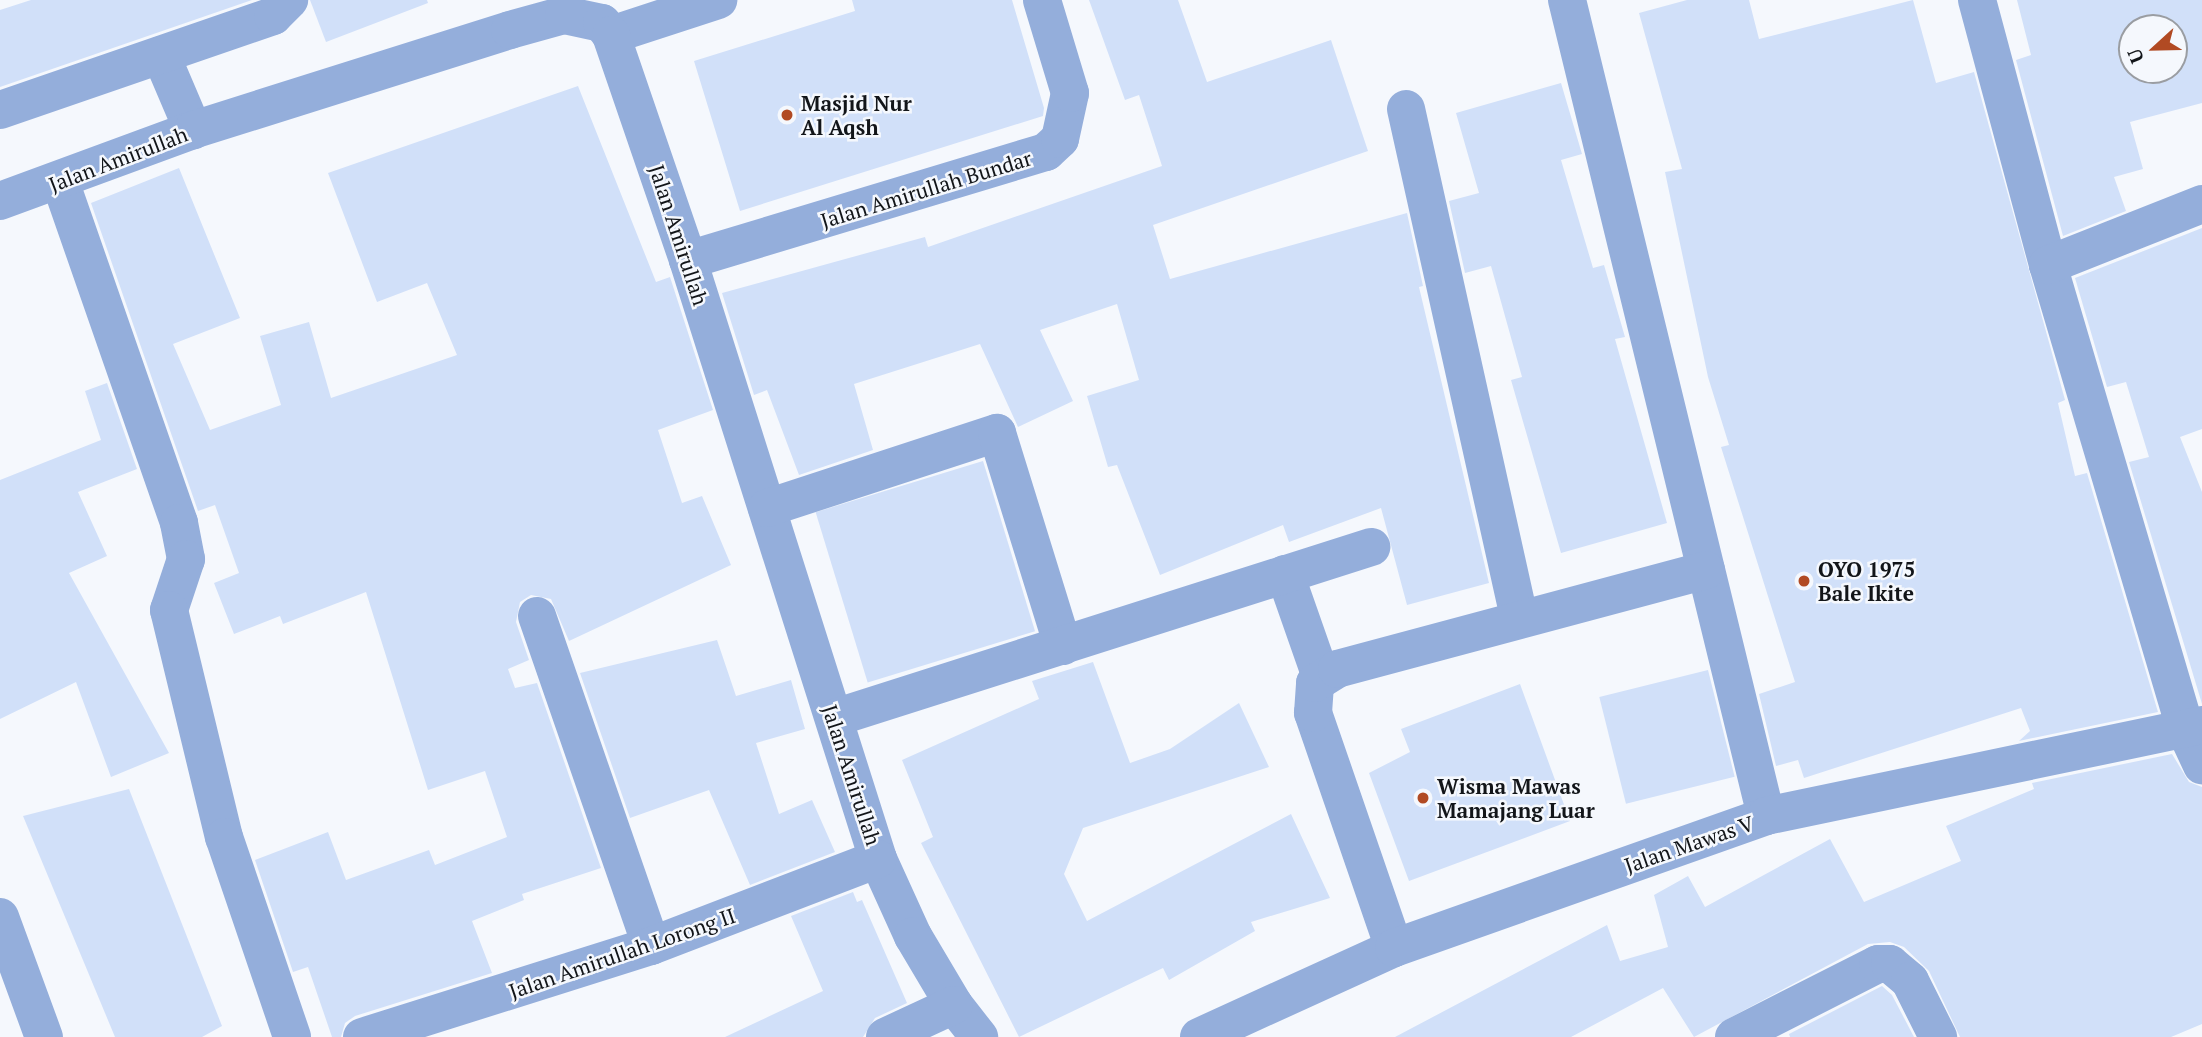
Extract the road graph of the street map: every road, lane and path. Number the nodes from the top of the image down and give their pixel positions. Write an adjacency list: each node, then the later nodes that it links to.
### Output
1 (289, 0): 7 (street)
2 (718, 0): 6 (street)
3 (1042, 0): 14 (street, Jalan Amirullah Bundar)
4 (1567, 0): 18 (street)
5 (1977, 0): 15 (street)
6 (611, 34): 10 (street, Jalan Amirullah); 14 (street, Jalan Amirullah)
7 (161, 55): 9 (street); 10 (street)
8 (1406, 109): 21 (street)
9 (0, 110)
10 (193, 130): 11 (street, Jalan Amirullah)
11 (60, 181): 12 (street, Jalan Amirullah); 34 (street)
12 (0, 201)
13 (2202, 204): 15 (street)
14 (688, 260): 16 (street, Jalan Amirullah)
15 (2048, 265): 25 (street)
16 (767, 508): 22 (street); 24 (street, Jalan Amirullah)
17 (1371, 547): 19 (street)
18 (1706, 570): 21 (street); 27 (street)
19 (1285, 574): 22 (street); 23 (street)
20 (537, 616): 30 (street)
21 (1519, 617): 23 (street)
22 (1063, 646): 24 (street)
23 (1321, 677): 31 (street)
24 (834, 718): 28 (street, Jalan Amirullah)
25 (2194, 728): 26 (street); 27 (street, Jalan Mawas V)
26 (2202, 765)
27 (1766, 816): 31 (street, Jalan Mawas V)
28 (878, 859): 30 (street, Jalan Amirullah Lorong II); 32 (street, Jalan Amirullah)
29 (0, 917): 33 (street)
30 (651, 946): 35 (street, Jalan Amirullah Lorong II)
31 (1394, 948): 38 (street, Jalan Mawas V)
32 (954, 1005): 36 (street); 37 (street, Jalan Amirullah)
33 (44, 1037)
34 (292, 1037)
35 (362, 1037)
36 (885, 1037)
37 (979, 1037)
38 (1199, 1037)
39 (1734, 1037): 40 (street)
40 (1938, 1037)

